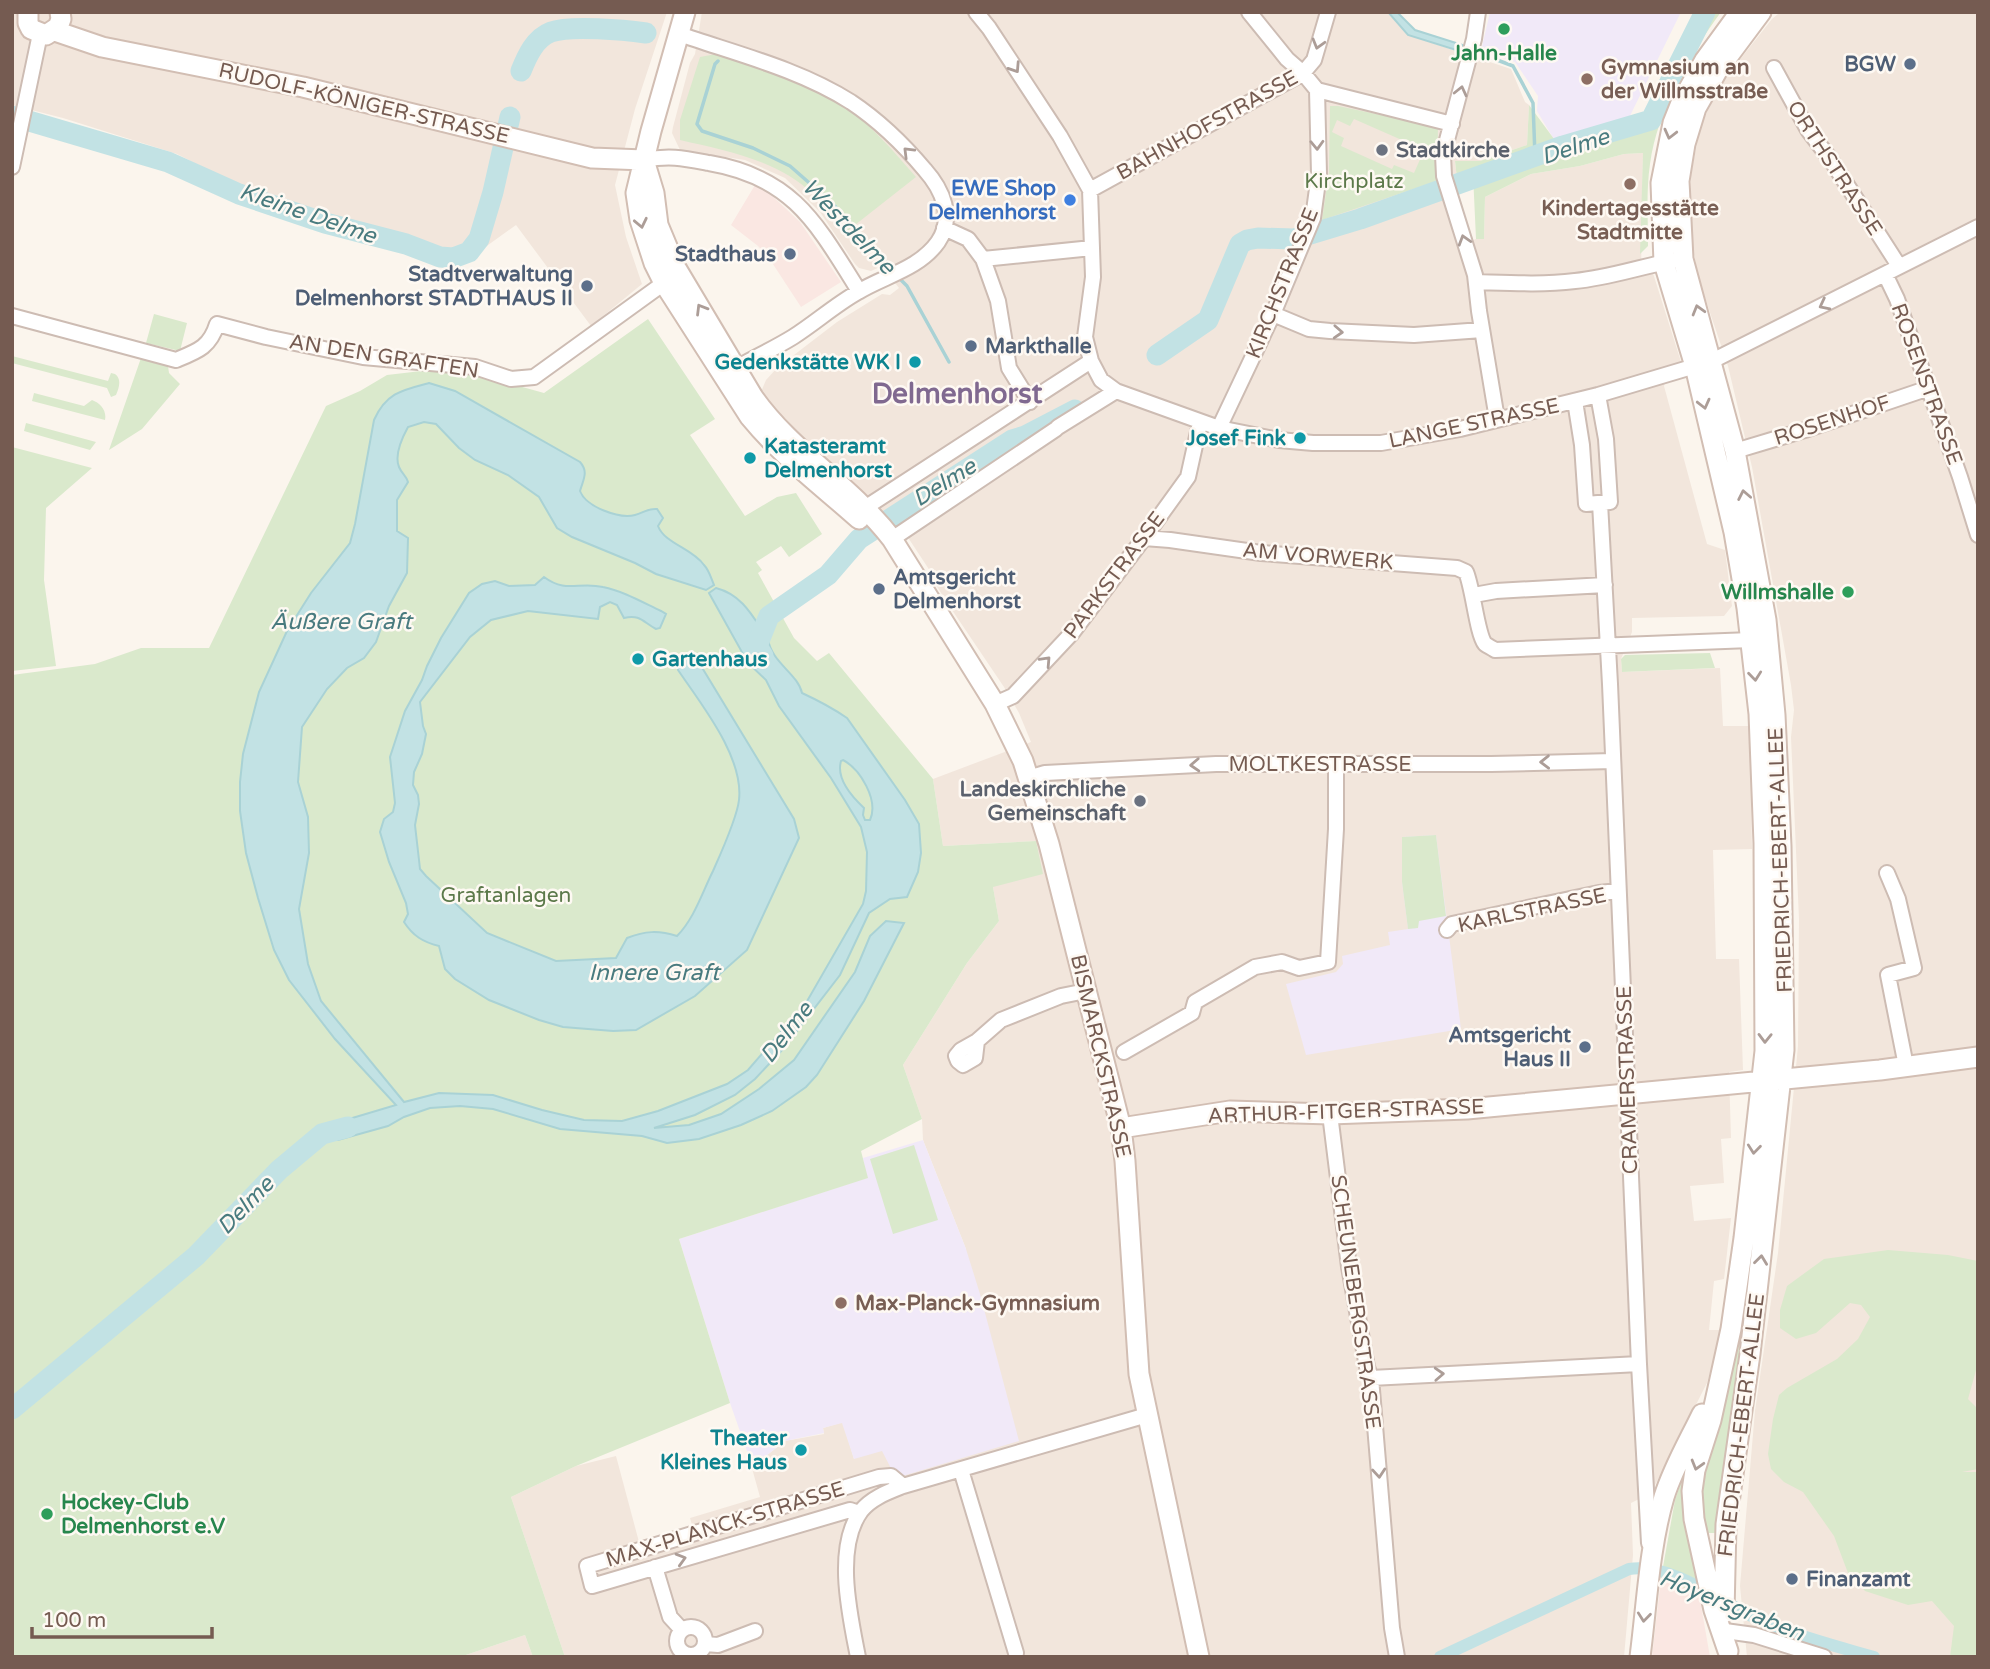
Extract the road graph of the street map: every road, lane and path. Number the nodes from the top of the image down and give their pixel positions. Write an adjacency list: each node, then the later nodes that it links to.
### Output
1 (685, 12): 10 (main road)
2 (976, 12): 17 (street, LANGE STRASSE, one-way to 17)
3 (1249, 12): 12 (street)
4 (1328, 12): 12 (street, BAHNHOFSTRASSE, one-way to 12)
5 (1478, 12): 14 (street, one-way to 5)
6 (1740, 12): 22 (main road, FRIEDRICH-EBERT-ALLEE, one-way to 22)
7 (1761, 12): 22 (main road, FRIEDRICH-EBERT-ALLEE)
8 (23, 16): 9 (main road)
9 (54, 25): 15 (main road, RUDOLF-KÖNIGER-STRASSE); 16 (street)
10 (676, 43): 15 (main road); 19 (street, one-way to 10)
11 (1774, 68): 23 (street, ORTHSTRASSE)
12 (1303, 73): 13 (street); 17 (street, BAHNHOFSTRASSE)
13 (1317, 90): 14 (street); 28 (street, KIRCHSTRASSE, one-way to 28)
14 (1452, 124): 25 (street, one-way to 14)
15 (644, 160): 26 (main road, one-way to 26); 27 (street); 33 (main road, one-way to 15)
16 (12, 167)
17 (1090, 190): 20 (street, LANGE STRASSE)
18 (1978, 227): 23 (street, LANGE STRASSE)
19 (944, 228): 21 (street); 27 (street)
20 (1093, 248): 21 (street); 31 (street, LANGE STRASSE)
21 (983, 259): 38 (street)
22 (1674, 261): 25 (street); 32 (main road, FRIEDRICH-EBERT-ALLEE)
23 (1899, 266): 24 (street, LANGE STRASSE)
24 (1885, 274): 32 (street, LANGE STRASSE, one-way to 32); 34 (street, ROSENSTRASSE)
25 (1476, 282): 30 (street)
26 (664, 283): 29 (street, AN DEN GRAFTEN); 33 (main road)
27 (859, 291): 33 (street)
28 (1273, 314): 30 (street, one-way to 30); 41 (street, KIRCHSTRASSE)
29 (12, 316)
30 (1482, 330): 39 (street)
31 (1091, 361): 35 (street, LANGE STRASSE); 38 (street)
32 (1704, 363): 36 (street, LANGE STRASSE); 42 (main road, FRIEDRICH-EBERT-ALLEE); 49 (main road, FRIEDRICH-EBERT-ALLEE, one-way to 49)
33 (730, 372): 44 (main road, BISMARCKSTRASSE)
34 (1929, 388): 42 (street, ROSENHOF); 45 (street, ROSENSTRASSE)
35 (1116, 391): 40 (street, LANGE STRASSE); 44 (street)
36 (1598, 395): 37 (street, LANGE STRASSE); 43 (street, CRAMERSTRASSE)
37 (1575, 401): 39 (street, LANGE STRASSE); 43 (street)
38 (1030, 402): 44 (street)
39 (1497, 419): 41 (street, LANGE STRASSE)
40 (1200, 423): 41 (street, LANGE STRASSE); 46 (street, PARKSTRASSE)
41 (1219, 428)
42 (1735, 451): 63 (main road, FRIEDRICH-EBERT-ALLEE, one-way to 42)
43 (1600, 503): 47 (street, CRAMERSTRASSE)
44 (874, 525): 51 (main road, BISMARCKSTRASSE)
45 (1978, 535)
46 (1144, 538): 48 (street, AM VORWERK); 51 (street, PARKSTRASSE, one-way to 46)
47 (1605, 585): 48 (street); 50 (street, CRAMERSTRASSE)
48 (1474, 596): 50 (street, AM VORWERK)
49 (1751, 640): 50 (street, AM VORWERK); 64 (main road, FRIEDRICH-EBERT-ALLEE, one-way to 64)
50 (1608, 646): 52 (street, CRAMERSTRASSE)
51 (995, 704): 54 (main road, BISMARCKSTRASSE)
52 (1613, 761): 53 (street, MOLTKESTRASSE, one-way to 53); 56 (street, CRAMERSTRASSE)
53 (1336, 763): 54 (street, MOLTKESTRASSE, one-way to 54); 60 (street)
54 (1028, 778): 58 (main road, BISMARCKSTRASSE)
55 (1887, 873): 62 (street)
56 (1618, 891): 57 (street, KARLSTRASSE); 65 (street, CRAMERSTRASSE)
57 (1447, 930)
58 (1086, 991): 59 (street); 67 (main road, BISMARCKSTRASSE)
59 (977, 1041)
60 (1125, 1052)
61 (1978, 1057): 62 (main road, ARTHUR-FITGER-STRASSE)
62 (1906, 1066): 63 (main road, ARTHUR-FITGER-STRASSE)
63 (1781, 1079): 64 (main road, ARTHUR-FITGER-STRASSE); 77 (main road, FRIEDRICH-EBERT-ALLEE, one-way to 63)
64 (1761, 1081): 65 (main road, ARTHUR-FITGER-STRASSE); 69 (main road, FRIEDRICH-EBERT-ALLEE, one-way to 69)
65 (1627, 1093): 66 (main road, ARTHUR-FITGER-STRASSE); 68 (street, CRAMERSTRASSE)
66 (1330, 1114): 67 (main road, ARTHUR-FITGER-STRASSE); 70 (street, SCHEUNEBERGSTRASSE)
67 (1121, 1128): 71 (main road, BISMARCKSTRASSE)
68 (1639, 1364): 70 (street, one-way to 68); 75 (street, CRAMERSTRASSE)
69 (1722, 1376): 75 (main road); 77 (main road, FRIEDRICH-EBERT-ALLEE, one-way to 77)
70 (1371, 1378): 86 (street, SCHEUNEBERGSTRASSE, one-way to 86)
71 (1147, 1415): 72 (street); 85 (main road, BISMARCKSTRASSE)
72 (961, 1470): 73 (street); 81 (street)
73 (903, 1486): 74 (street); 76 (street, MAX-PLANCK-STRASSE)
74 (859, 1513): 76 (street, MAX-PLANCK-STRASSE, one-way to 74); 84 (street)
75 (1650, 1566): 87 (main road, CRAMERSTRASSE, one-way to 87)
76 (656, 1567): 78 (street)
77 (1719, 1606): 82 (main road, FRIEDRICH-EBERT-ALLEE); 82 (main road, FRIEDRICH-EBERT-ALLEE); 88 (street)
78 (682, 1630): 80 (street); 83 (street)
79 (755, 1631): 80 (street)
80 (705, 1644): 83 (street)
81 (1016, 1653)
82 (1728, 1654)
83 (683, 1655)
84 (858, 1657)
85 (1199, 1657)
86 (1397, 1657)
87 (1640, 1657)
88 (1824, 1657)

